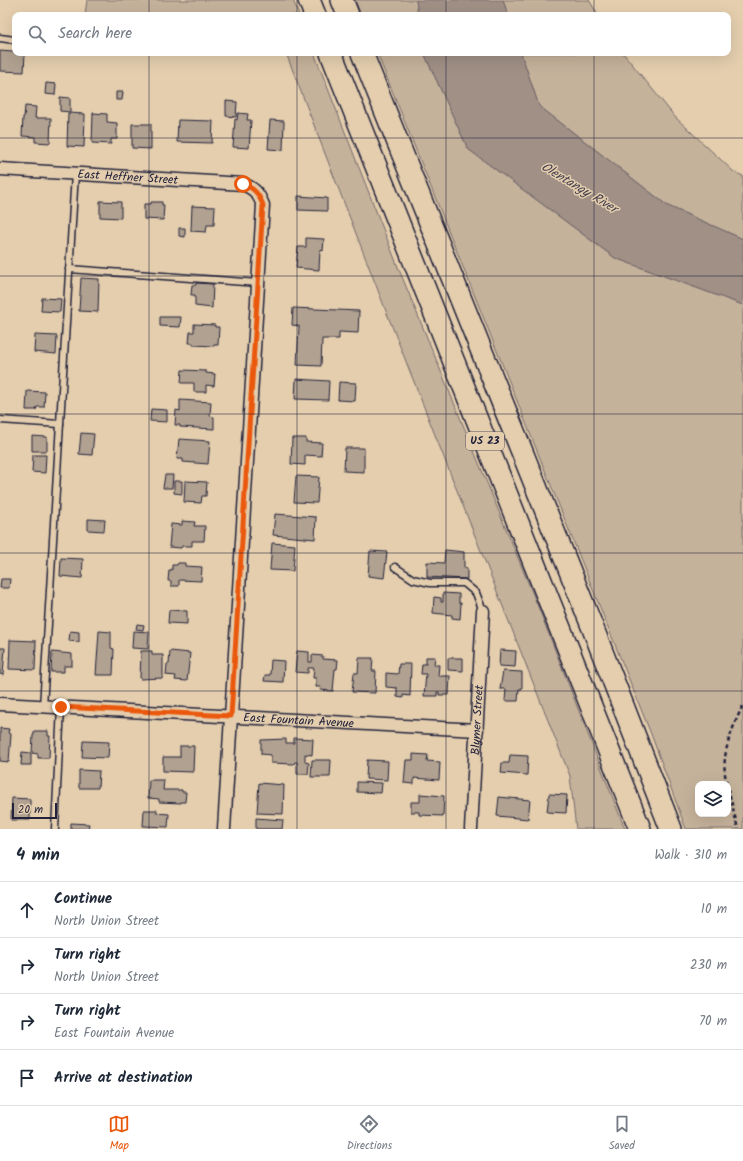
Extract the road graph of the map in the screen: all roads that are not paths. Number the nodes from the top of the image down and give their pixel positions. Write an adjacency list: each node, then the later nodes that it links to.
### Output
1 (309, 0): 3 (highway)
2 (342, 0): 4 (highway)
3 (314, 12)
4 (347, 12)
5 (0, 38): 6 (lane)
6 (12, 40)
7 (331, 56): 25 (highway, US 23)
8 (363, 56): 26 (highway, US 23)
9 (0, 169): 10 (street, East Heffner Street)
10 (75, 173): 11 (lane); 12 (street, East Heffner Street)
11 (69, 270): 12 (lane); 14 (lane)
12 (258, 283): 20 (street)
13 (0, 420): 14 (lane)
14 (60, 424): 18 (lane)
15 (395, 567): 16 (lane)
16 (483, 611): 21 (street, Blymer Street)
17 (0, 704): 18 (street, East Fountain Avenue)
18 (43, 707): 19 (street, East Fountain Avenue)
19 (61, 707): 20 (street, East Fountain Avenue); 22 (lane)
20 (231, 716): 21 (street, East Fountain Avenue); 23 (street)
21 (477, 730): 24 (street, Blymer Street)
22 (55, 829)
23 (224, 829)
24 (471, 829)
25 (640, 829)
26 (671, 829)

